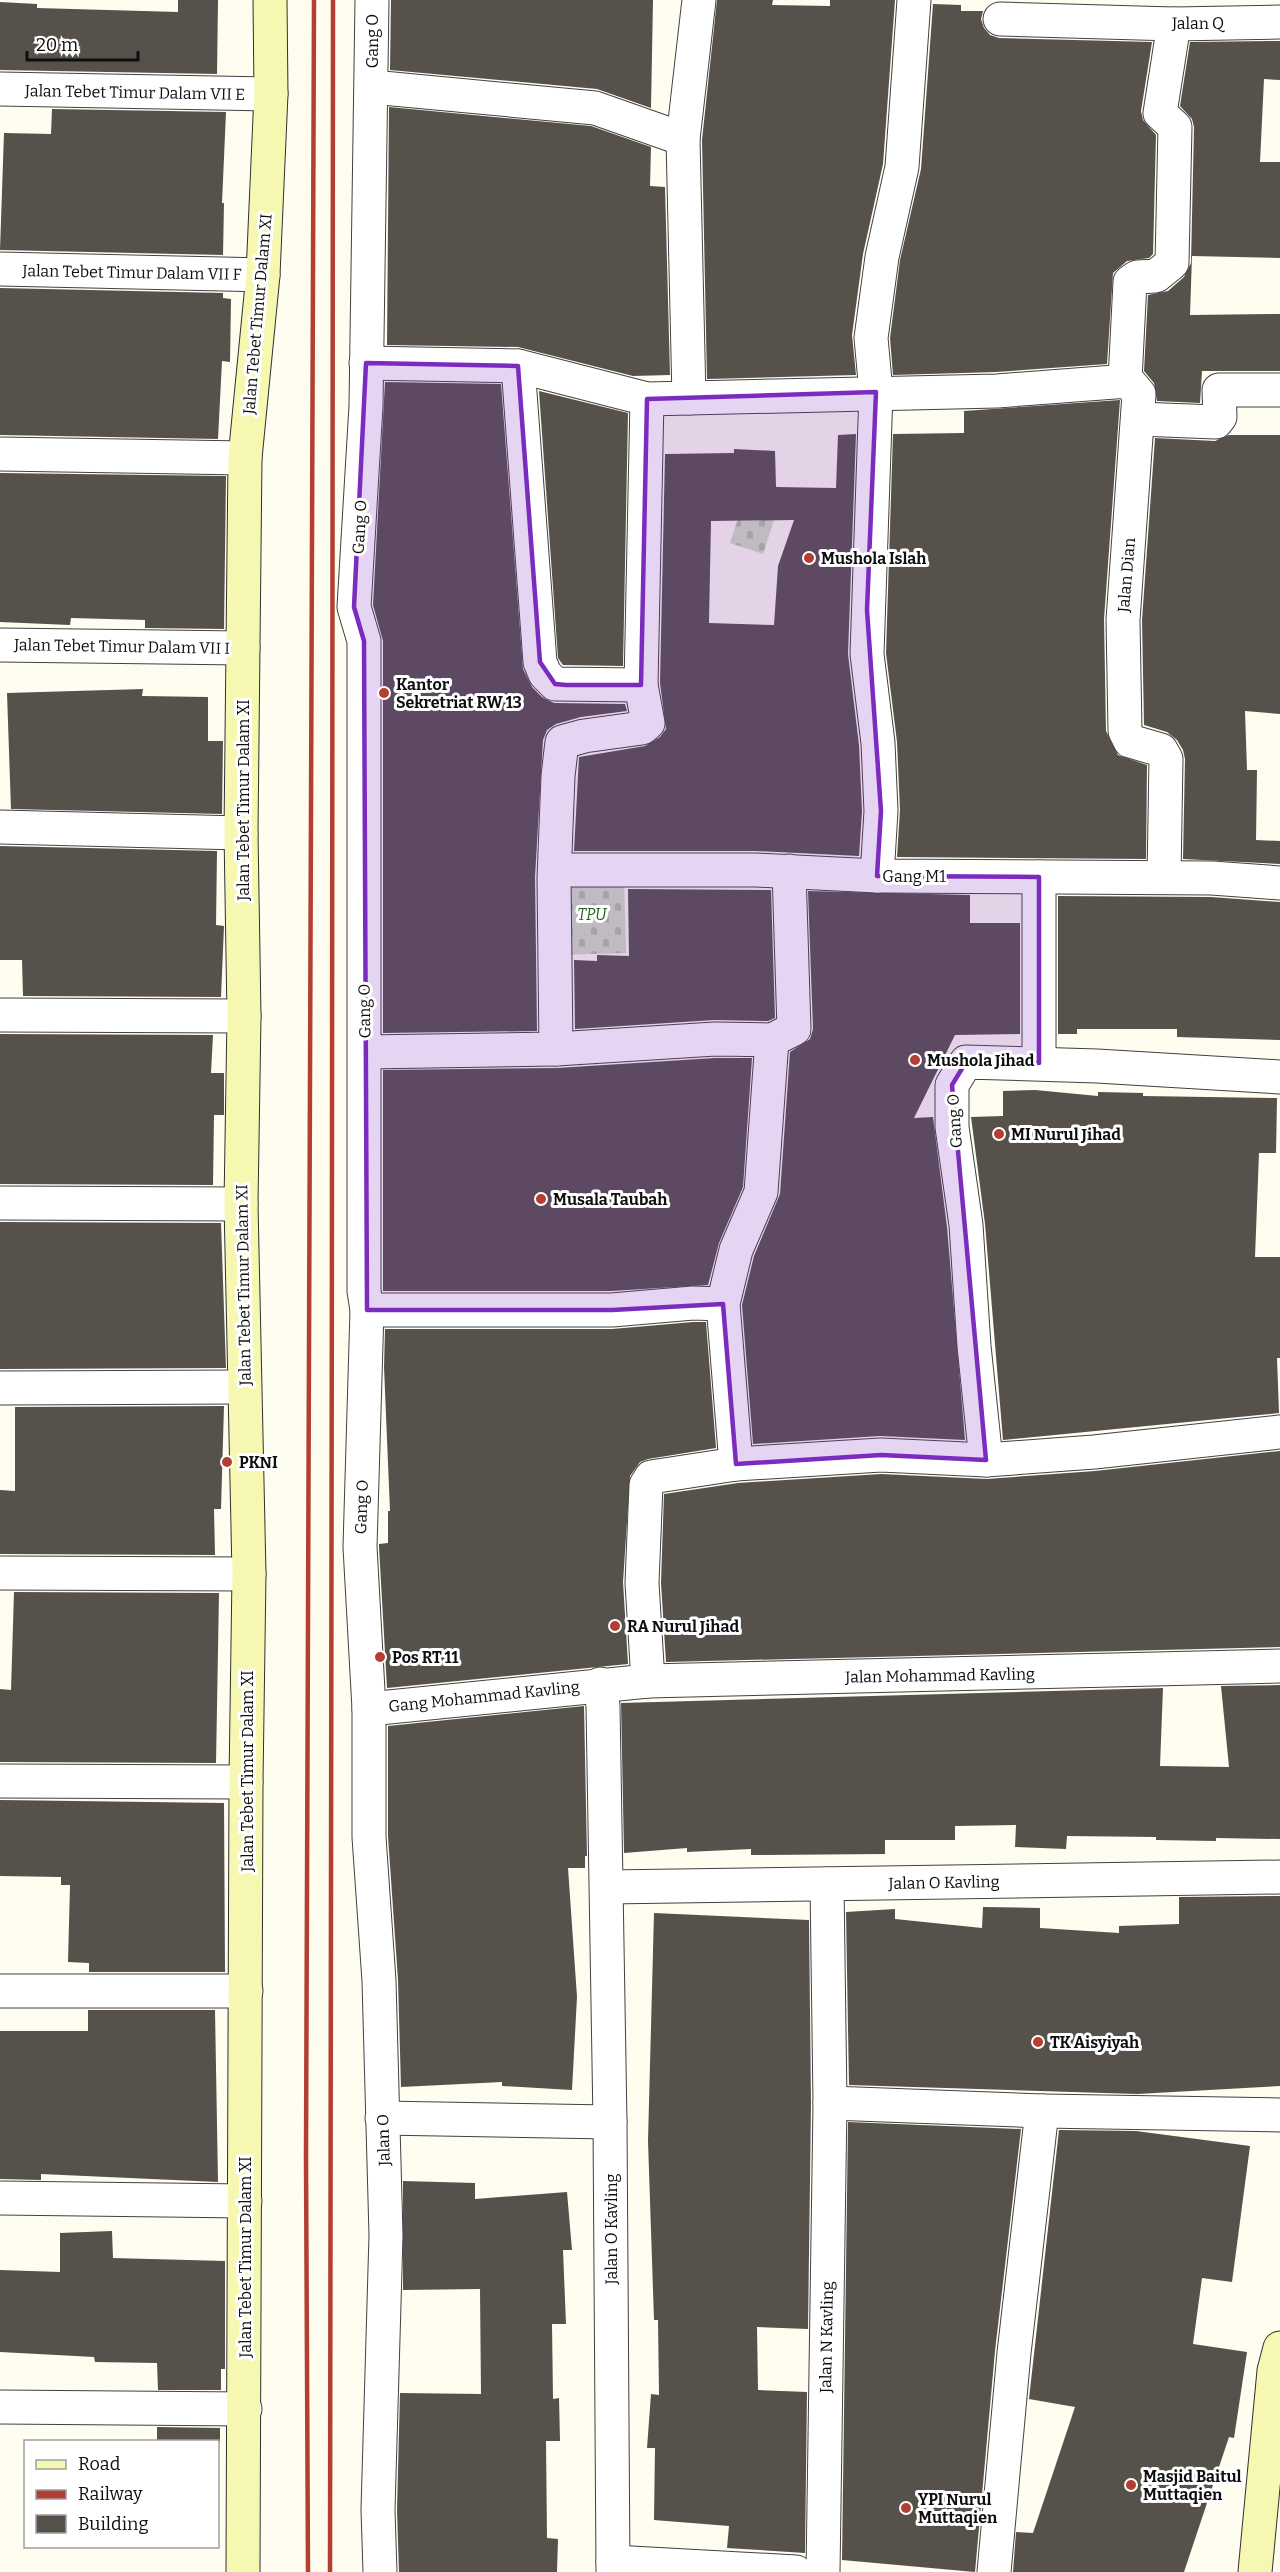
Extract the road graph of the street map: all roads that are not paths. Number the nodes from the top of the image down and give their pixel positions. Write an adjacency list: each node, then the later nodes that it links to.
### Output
1 (270, 0): 10 (street, Jalan Tebet Timur Dalam XI)
2 (372, 0): 8 (street, Gang O)
3 (699, 0): 11 (street)
4 (914, 0): 18 (street)
5 (1000, 19): 7 (street, Jalan Q)
6 (1280, 22): 7 (street, Jalan Q)
7 (1174, 24): 16 (street)
8 (372, 87): 11 (street); 14 (street, Gang O)
9 (0, 89): 10 (street, Jalan Tebet Timur Dalam VII E)
10 (271, 94): 13 (street, Jalan Tebet Timur Dalam XI)
11 (683, 139): 19 (street)
12 (0, 269): 13 (street, Jalan Tebet Timur Dalam VII F)
13 (263, 275): 23 (street, Jalan Tebet Timur Dalam XI)
14 (366, 363): 15 (street); 39 (street, Gang O)
15 (518, 366): 20 (street); 26 (street)
16 (1125, 380): 18 (street); 21 (street, Jalan Dian)
17 (1280, 390): 21 (street)
18 (876, 392): 19 (street); 31 (street)
19 (689, 398): 20 (street)
20 (647, 399): 26 (street)
21 (1138, 419): 33 (street, Jalan Dian)
22 (0, 454): 23 (street)
23 (245, 458): 25 (street, Jalan Tebet Timur Dalam XI)
24 (0, 645): 25 (street, Jalan Tebet Timur Dalam VII I)
25 (243, 648): 28 (street, Jalan Tebet Timur Dalam XI)
26 (641, 685): 30 (street)
27 (0, 827): 28 (street)
28 (241, 833): 36 (street, Jalan Tebet Timur Dalam XI)
29 (789, 871): 30 (street); 31 (street, Gang M1); 37 (street)
30 (556, 874): 38 (street)
31 (877, 876): 32 (street, Gang M1)
32 (1039, 877): 33 (street, Gang M1); 40 (street)
33 (1164, 877): 34 (street, Gang M1)
34 (1280, 883)
35 (0, 1015): 36 (street)
36 (244, 1016): 43 (street, Jalan Tebet Timur Dalam XI)
37 (783, 1035): 38 (street, Gang O); 44 (street)
38 (556, 1049): 39 (street, Gang O)
39 (365, 1052): 45 (street, Gang O)
40 (1039, 1063): 41 (street, Gang O); 49 (street, Gang O)
41 (1280, 1077)
42 (0, 1203): 43 (street)
43 (241, 1204): 46 (street, Jalan Tebet Timur Dalam XI)
44 (723, 1304): 45 (street); 50 (street)
45 (367, 1310): 56 (street, Gang O)
46 (244, 1387): 47 (street); 52 (street, Jalan Tebet Timur Dalam XI)
47 (0, 1388)
48 (1280, 1432): 49 (street)
49 (986, 1460): 50 (street)
50 (736, 1464): 54 (street)
51 (0, 1573): 52 (street)
52 (249, 1574): 58 (street, Jalan Tebet Timur Dalam XI)
53 (1280, 1666): 54 (street, Jalan Mohammad Kavling)
54 (648, 1681): 55 (street, Jalan Mohammad Kavling)
55 (600, 1684): 56 (street, Gang Mohammad Kavling); 61 (street, Jalan O Kavling)
56 (369, 1709): 67 (street, Jalan O)
57 (0, 1780): 58 (street)
58 (246, 1782): 63 (street, Jalan Tebet Timur Dalam XI)
59 (1280, 1877): 60 (street, Jalan O Kavling)
60 (827, 1884): 61 (street, Jalan O Kavling); 64 (street, Jalan N Kavling)
61 (607, 1887): 68 (street, Jalan O Kavling)
62 (0, 1991): 63 (street)
63 (246, 1991): 70 (street, Jalan Tebet Timur Dalam XI)
64 (830, 2103): 65 (street); 78 (street, Jalan N Kavling)
65 (1042, 2111): 66 (street); 79 (street)
66 (1280, 2115)
67 (382, 2118): 68 (street); 76 (street, Jalan O)
68 (610, 2122): 74 (street, Jalan O Kavling)
69 (0, 2198): 70 (street)
70 (245, 2201): 73 (street, Jalan Tebet Timur Dalam XI)
71 (1280, 2348): 80 (street)
72 (0, 2407): 73 (street)
73 (244, 2409): 75 (street, Jalan Tebet Timur Dalam XI)
74 (613, 2567): 77 (street)
75 (243, 2572)
76 (380, 2572)
77 (796, 2572)
78 (823, 2572)
79 (994, 2572)
80 (1255, 2572)

